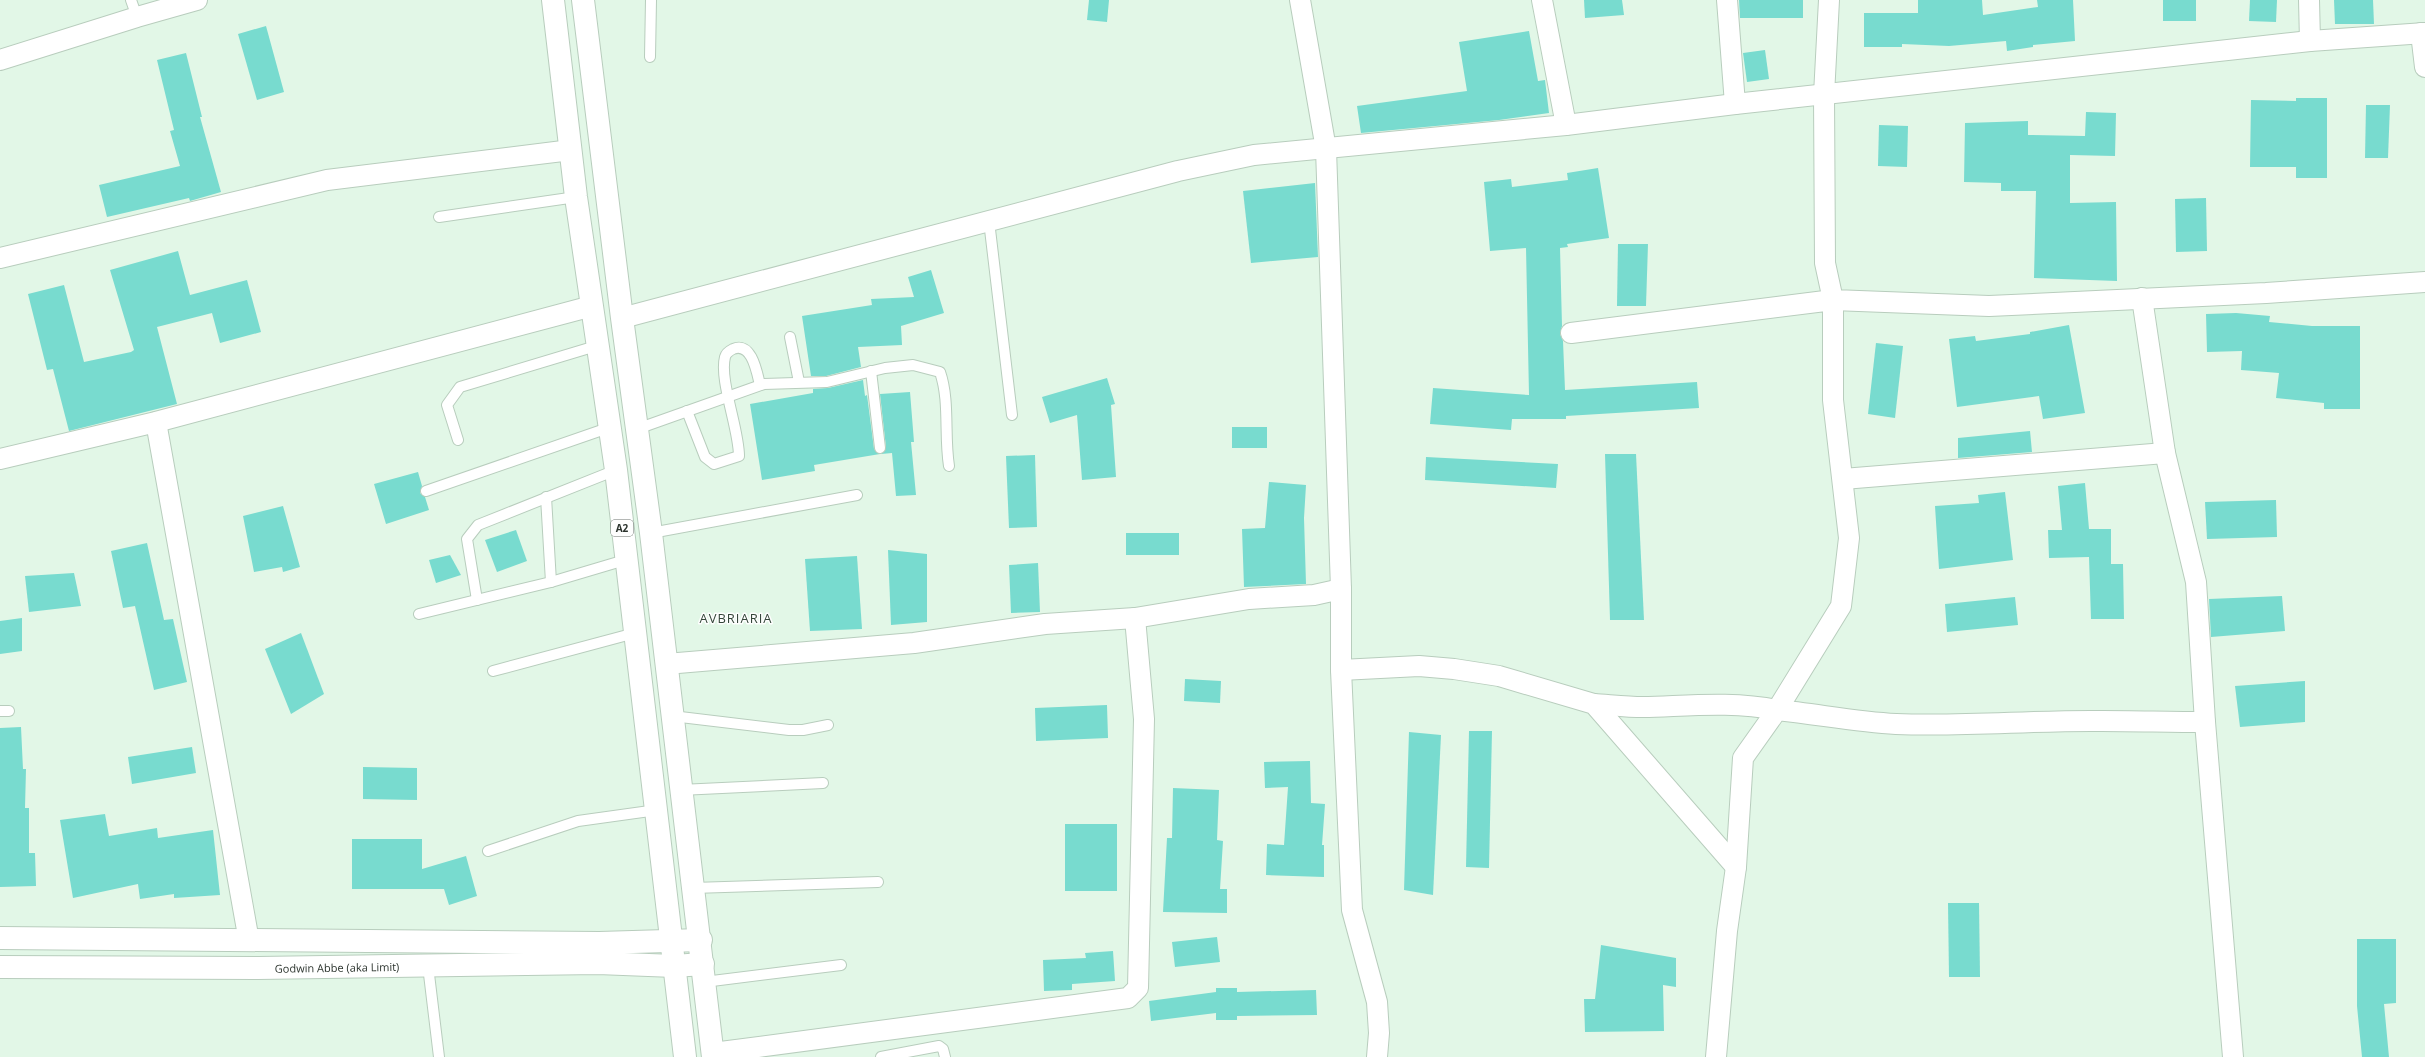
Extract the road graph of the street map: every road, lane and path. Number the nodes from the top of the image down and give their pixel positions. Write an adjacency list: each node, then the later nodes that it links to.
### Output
1 (197, 0): 10 (street)
2 (553, 0): 20 (main road, A2)
3 (583, 0): 29 (main road, A2)
4 (651, 0): 13 (lane)
5 (1300, 0): 19 (street)
6 (1542, 0): 18 (street)
7 (1727, 0): 17 (street)
8 (1829, 0): 16 (street)
9 (2309, 0): 12 (street)
10 (134, 8): 14 (street)
11 (2423, 33): 12 (street); 15 (street)
12 (2310, 40): 16 (street)
13 (650, 57)
14 (0, 60)
15 (2425, 67)
16 (1824, 95): 17 (street); 27 (street)
17 (1735, 104): 18 (street)
18 (1566, 125): 19 (street)
19 (1326, 149): 23 (street); 55 (street)
20 (571, 150): 21 (main road, A2); 24 (street)
21 (576, 197): 22 (lane); 28 (main road, A2)
22 (439, 217)
23 (989, 221): 29 (street); 38 (lane)
24 (0, 258)
25 (2425, 282): 26 (street)
26 (2142, 298): 27 (street); 44 (street)
27 (1833, 300): 30 (street); 48 (street)
28 (592, 306): 32 (main road, A2); 39 (street)
29 (622, 318): 41 (main road, A2)
30 (1572, 333)
31 (790, 337): 34 (lane)
32 (596, 346): 40 (main road, A2); 42 (lane)
33 (871, 371): 34 (lane); 43 (lane); 46 (lane)
34 (799, 382): 35 (lane)
35 (760, 385): 36 (lane); 36 (lane)
36 (728, 395): 37 (lane); 37 (lane)
37 (687, 410): 41 (lane)
38 (1012, 415)
39 (156, 422): 45 (street); 78 (street)
40 (608, 428): 47 (main road, A2); 49 (lane)
41 (637, 429): 52 (main road, A2)
42 (458, 440)
43 (880, 448)
44 (2165, 453): 48 (street); 66 (street)
45 (0, 459)
46 (949, 466)
47 (616, 470): 51 (lane); 53 (main road, A2)
48 (1843, 479): 64 (street)
49 (426, 491)
50 (857, 495): 52 (lane)
51 (546, 497): 54 (lane); 56 (lane)
52 (651, 533): 60 (main road, A2)
53 (625, 560): 54 (lane); 59 (main road, A2)
54 (551, 582): 56 (lane)
55 (1341, 590): 58 (street); 61 (street)
56 (477, 600): 57 (lane)
57 (419, 614)
58 (1135, 618): 60 (street); 84 (street)
59 (635, 633): 62 (lane); 70 (main road, A2)
60 (666, 664): 65 (main road, A2)
61 (1341, 670): 63 (street); 89 (street)
62 (493, 671)
63 (1594, 704): 64 (street); 72 (street)
64 (1777, 710): 66 (street); 72 (street)
65 (672, 716): 67 (lane); 69 (main road, A2)
66 (2204, 722): 91 (street)
67 (828, 725)
68 (823, 783): 69 (lane)
69 (680, 790): 74 (main road, A2)
70 (657, 810): 71 (lane); 76 (main road, A2)
71 (488, 852)
72 (1736, 867): 90 (street)
73 (878, 882): 74 (lane)
74 (693, 888): 77 (main road, A2)
75 (0, 938): 78 (main road)
76 (671, 939): 77 (main road); 78 (main road); 81 (main road, A2)
77 (701, 940): 83 (main road, A2)
78 (249, 941)
79 (841, 965): 83 (lane)
80 (428, 966): 81 (main road, Godwin Abbe (aka Limit)); 82 (main road, Godwin Abbe (aka Limit)); 85 (lane)
81 (674, 966): 83 (main road, Godwin Abbe (aka Limit)); 86 (main road, A2)
82 (0, 967)
83 (704, 973): 84 (main road, A2)
84 (713, 1055)
85 (439, 1057)
86 (685, 1057)
87 (881, 1057): 88 (lane)
88 (945, 1057)
89 (1377, 1057)
90 (1716, 1057)
91 (2233, 1057)

